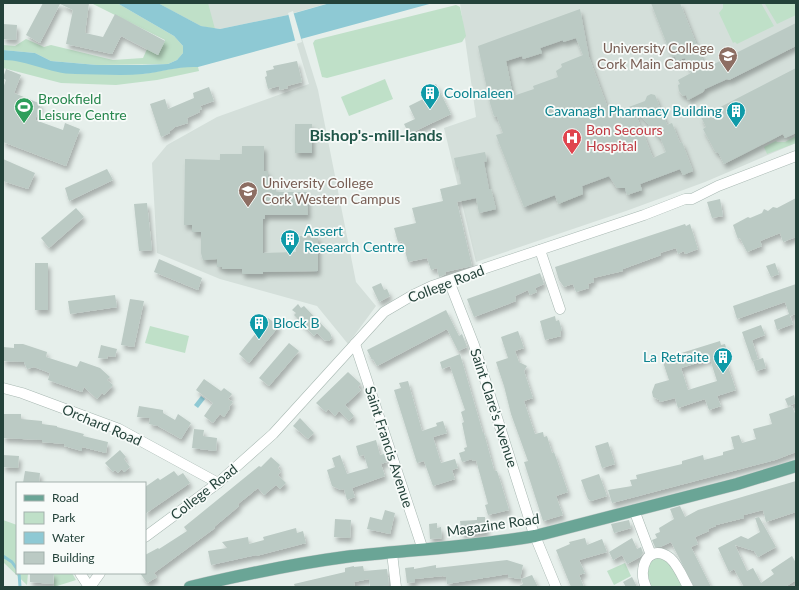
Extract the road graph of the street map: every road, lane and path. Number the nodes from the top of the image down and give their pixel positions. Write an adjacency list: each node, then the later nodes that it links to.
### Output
1 (796, 156): 2 (street, College Road)
2 (540, 250): 3 (street, College Road); 4 (street)
3 (449, 281): 5 (street, College Road); 11 (street, Saint Clare's Avenue)
4 (560, 309)
5 (355, 344): 8 (street, College Road); 12 (street, Saint Francis Avenue)
6 (3, 388): 8 (street, Orchard Road)
7 (796, 466): 9 (main road, Magazine Road)
8 (218, 483): 10 (street, College Road)
9 (634, 510): 11 (main road, Magazine Road); 14 (street)
10 (146, 536)
11 (535, 536): 12 (main road, Magazine Road); 20 (street, Saint Clare's Avenue)
12 (423, 550): 13 (main road, Magazine Road)
13 (392, 553): 18 (main road, Magazine Road); 19 (street)
14 (651, 554): 21 (street); 22 (street)
15 (81, 574): 17 (street)
16 (99, 574): 17 (street)
17 (89, 587)
18 (190, 587)
19 (396, 587)
20 (556, 587)
21 (646, 587)
22 (688, 587)

